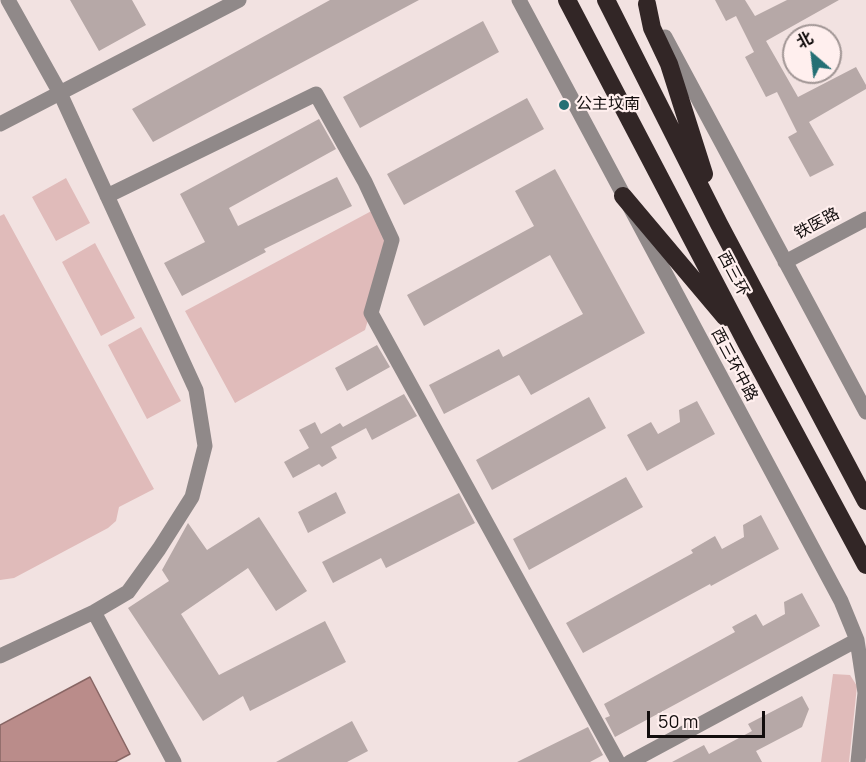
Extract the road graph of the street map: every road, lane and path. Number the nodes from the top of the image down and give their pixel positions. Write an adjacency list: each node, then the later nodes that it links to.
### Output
1 (8, 0): 7 (street)
2 (239, 0): 7 (street)
3 (519, 0): 10 (street, 西三环中路)
4 (567, 0): 14 (highway, 西三环)
5 (606, 0): 12 (highway, 西三环)
6 (646, 2): 12 (highway); 13 (street)
7 (60, 93): 8 (street); 9 (street)
8 (0, 124)
9 (107, 196): 18 (street); 22 (street)
10 (623, 196): 14 (highway); 19 (street, 西三环中路)
11 (866, 219): 13 (street, 铁医路)
12 (719, 224): 16 (highway, 西三环)
13 (785, 262): 15 (street)
14 (747, 344): 17 (highway, 西三环)
15 (866, 412)
16 (866, 501)
17 (866, 565)
18 (94, 612): 20 (street); 21 (street)
19 (857, 640): 23 (street); 24 (street, 西三环中路)
20 (0, 656)
21 (174, 762)
22 (618, 762)
23 (630, 762)
24 (858, 762)

